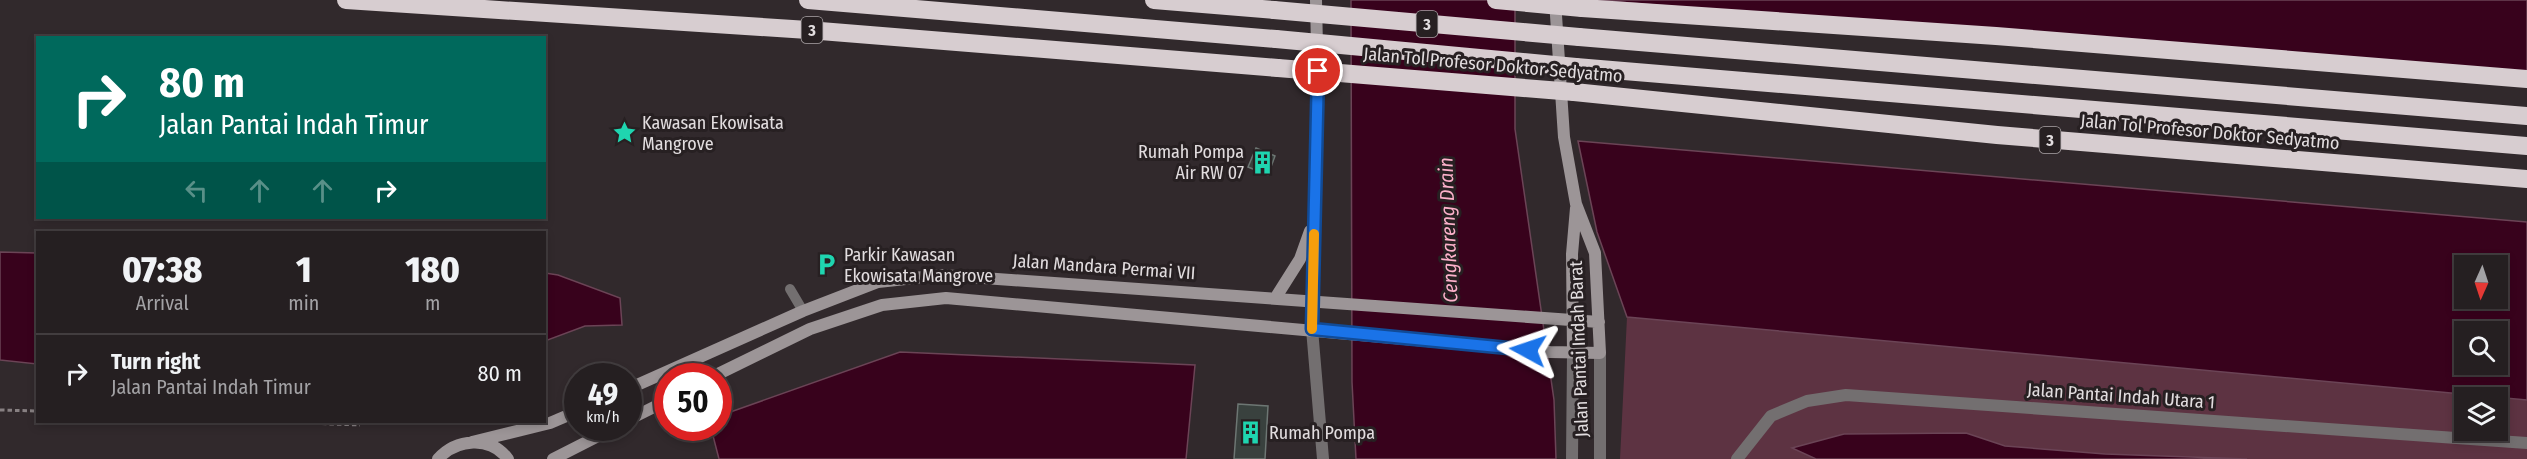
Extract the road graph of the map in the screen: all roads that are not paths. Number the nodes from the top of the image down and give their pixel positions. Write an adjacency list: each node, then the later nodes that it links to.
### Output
1 (346, 0): 10 (highway, Jalan Tol Profesor Doktor Sedyatmo / 3, bridge)
2 (808, 0): 9 (highway, Jalan Tol Profesor Doktor Sedyatmo / 3, bridge)
3 (1154, 0): 8 (highway, Jalan Tol Profesor Doktor Sedyatmo / 3, bridge)
4 (1316, 0): 12 (main road)
5 (1496, 0): 7 (highway, bridge)
6 (1555, 0): 11 (main road, Jalan Pantai Indah Barat)
7 (2527, 79)
8 (2527, 116)
9 (2527, 146)
10 (2527, 179)
11 (1576, 204): 17 (main road, Jalan Pantai Indah Barat); 18 (main road, Jalan Pantai Indah Barat)
12 (1315, 215): 14 (main road); 15 (main road)
13 (790, 289): 16 (lane)
14 (1276, 297): 15 (main road, Jalan Mandara Permai VII); 16 (main road, Jalan Mandara Permai VII)
15 (1313, 300): 17 (main road, Jalan Mandara Permai VII); 19 (main road)
16 (803, 311): 23 (main road, Jalan Mandara Permai VII)
17 (1573, 321): 18 (main road, Jalan Mandara Permai VII); 20 (main road, Jalan Pantai Indah Barat)
18 (1599, 322): 21 (main road, Jalan Pantai Indah Barat)
19 (1312, 329): 20 (main road); 22 (main road); 31 (street)
20 (1573, 353): 21 (main road); 32 (street, Jalan Pantai Indah Barat)
21 (1600, 353): 33 (street, Jalan Pantai Indah Barat)
22 (732, 367)
23 (642, 382)
24 (564, 417): 26 (main road)
25 (588, 441): 30 (main road)
26 (472, 442): 28 (main road); 29 (main road)
27 (2527, 443): 34 (street, Jalan Pantai Indah Utara 1)
28 (438, 459)
29 (508, 459)
30 (553, 459)
31 (1323, 459)
32 (1572, 459)
33 (1600, 459)
34 (1737, 459)

